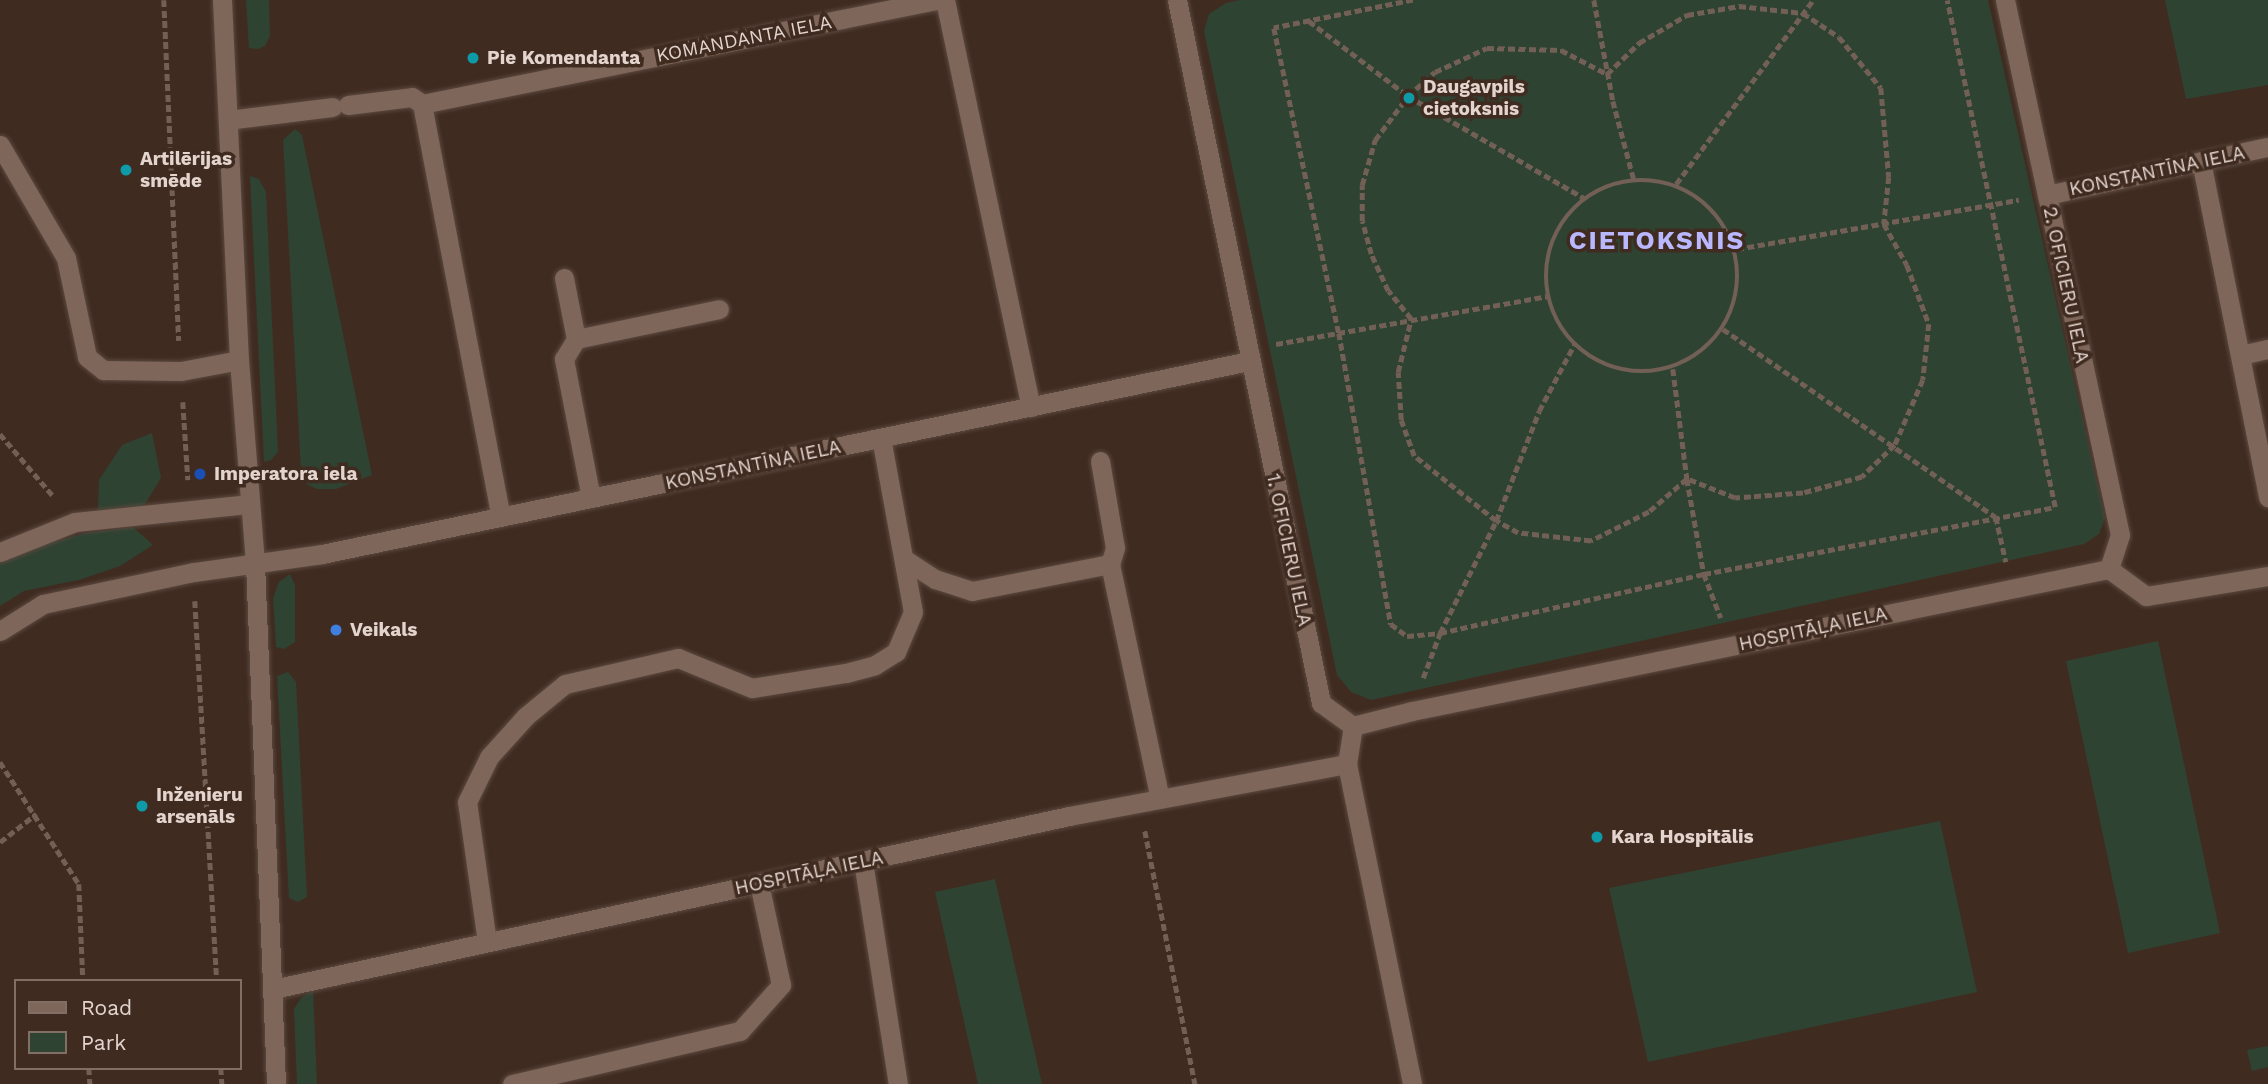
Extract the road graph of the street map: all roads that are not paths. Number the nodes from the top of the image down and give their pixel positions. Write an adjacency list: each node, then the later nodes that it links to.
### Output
1 (222, 0): 7 (street)
2 (936, 0): 6 (street, KOMANDANTA IELA)
3 (945, 0): 19 (street)
4 (1177, 0): 16 (street, 1. OFICIERU IELA)
5 (2005, 0): 11 (street, 2. OFICIERU IELA)
6 (422, 104): 7 (street, KOMANDANTA IELA); 25 (street)
7 (228, 120): 18 (street)
8 (0, 145): 18 (street)
9 (2268, 147): 10 (street, KONSTANTĪNA IELA)
10 (2201, 161): 11 (street, KONSTANTĪNA IELA); 17 (street)
11 (2047, 195): 30 (street, 2. OFICIERU IELA)
12 (564, 278): 14 (street)
13 (719, 309): 14 (street)
14 (576, 339): 23 (street)
15 (2268, 349): 17 (street)
16 (1248, 355): 19 (street, KONSTANTĪNA IELA); 33 (street, 1. OFICIERU IELA)
17 (2241, 355): 22 (street)
18 (239, 360): 24 (street)
19 (1031, 407): 20 (street, KONSTANTĪNA IELA)
20 (881, 438): 23 (street, KONSTANTĪNA IELA); 27 (street)
21 (1100, 461): 29 (street)
22 (2268, 497)
23 (591, 498): 25 (street, KONSTANTĪNA IELA)
24 (250, 504): 26 (street); 28 (street)
25 (501, 517): 28 (street, KONSTANTĪNA IELA)
26 (0, 552)
27 (904, 559): 29 (street); 38 (street)
28 (255, 563): 32 (street); 39 (street)
29 (1110, 564): 35 (street)
30 (2109, 569): 31 (street); 33 (street, HOSPITĀĻA IELA)
31 (2268, 576)
32 (0, 631)
33 (1353, 726): 34 (street)
34 (1346, 764): 35 (street, HOSPITĀĻA IELA); 43 (street)
35 (1160, 799): 36 (street, HOSPITĀĻA IELA)
36 (863, 861): 37 (street, HOSPITĀĻA IELA); 42 (street)
37 (760, 883): 38 (street, HOSPITĀĻA IELA); 41 (street)
38 (487, 942): 39 (street, HOSPITĀĻA IELA)
39 (273, 989): 40 (street)
40 (276, 1084)
41 (512, 1084)
42 (898, 1084)
43 (1412, 1084)

